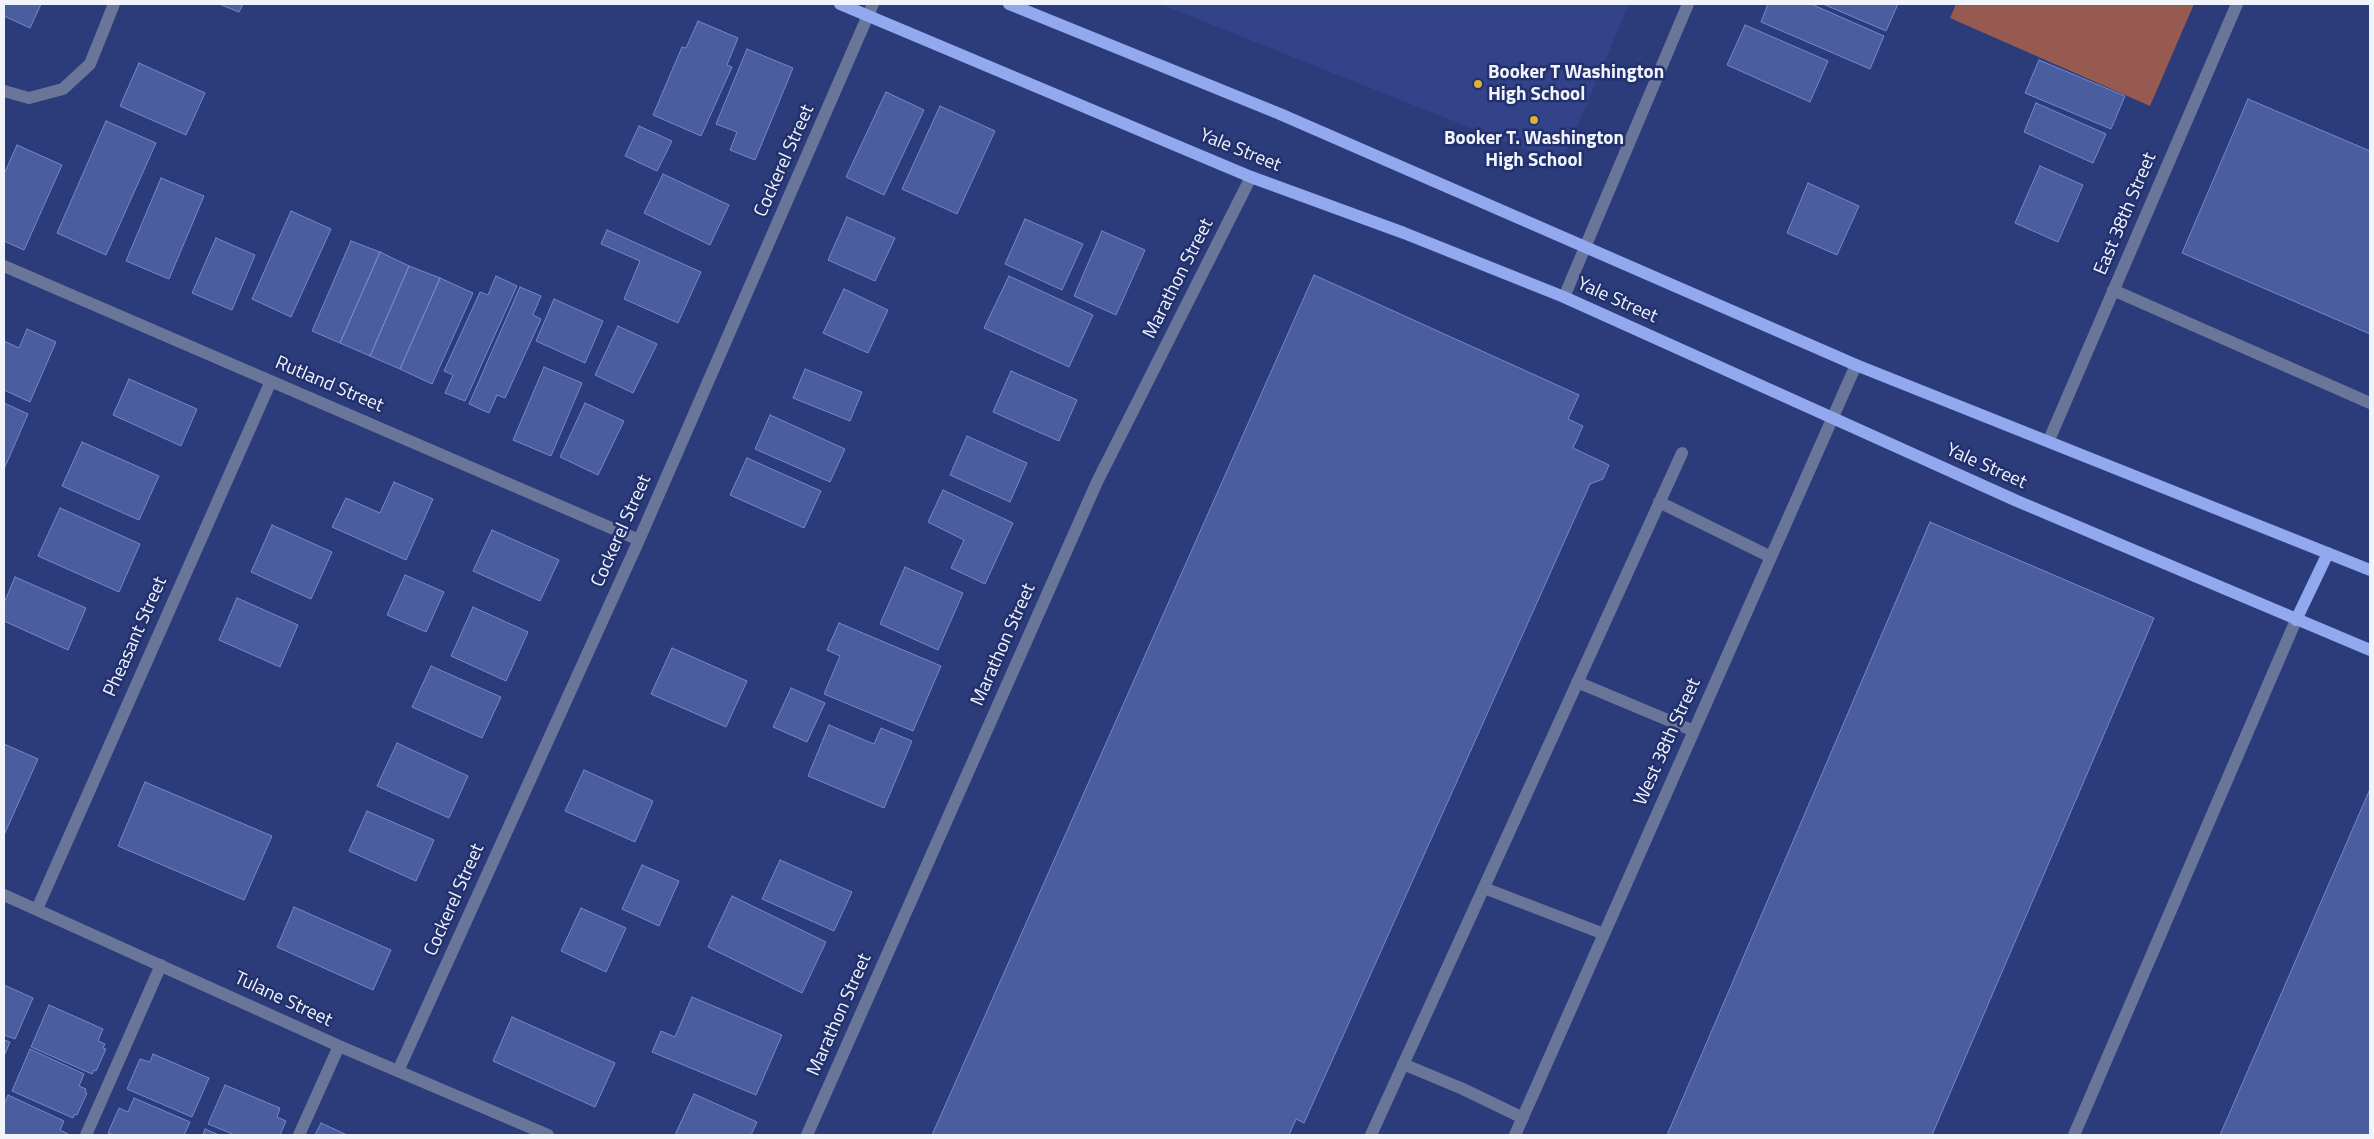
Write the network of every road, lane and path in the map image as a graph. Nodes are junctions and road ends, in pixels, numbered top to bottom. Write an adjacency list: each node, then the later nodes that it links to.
1 (114, 4): 8 (street)
2 (840, 4): 7 (main road, Yale Street)
3 (873, 4): 7 (street, Cockerel Street)
4 (1009, 4): 10 (main road, Yale Street)
5 (1688, 4): 10 (street)
6 (2237, 4): 12 (street, East 38th Street)
7 (868, 17): 9 (main road, Yale Street); 21 (street, Cockerel Street)
8 (4, 91)
9 (1250, 177): 13 (main road, Yale Street); 41 (street, Marathon Street)
10 (1584, 247): 13 (street); 14 (main road, Yale Street)
11 (4, 266): 15 (street, Rutland Street)
12 (2114, 290): 16 (street); 18 (street, East 38th Street)
13 (1564, 297): 17 (main road, Yale Street)
14 (1856, 365): 17 (street, West 38th Street); 18 (main road, Yale Street)
15 (270, 380): 21 (street, Rutland Street); 31 (street, Pheasant Street)
16 (2370, 403)
17 (1832, 419): 23 (street, West 38th Street); 25 (main road, Yale Street)
18 (2049, 440): 22 (main road, Yale Street)
19 (1682, 453): 20 (street)
20 (1659, 502): 23 (street); 27 (street)
21 (639, 540): 36 (street, Cockerel Street)
22 (2328, 553): 24 (main road, Yale Street); 25 (main road)
23 (1771, 557): 28 (street, West 38th Street)
24 (2370, 570)
25 (2296, 620): 26 (main road, Yale Street); 44 (street)
26 (2370, 650)
27 (1577, 682): 28 (street); 29 (street)
28 (1694, 730): 32 (street, West 38th Street)
29 (1484, 888): 32 (street); 35 (street)
30 (4, 895): 31 (street, Tulane Street)
31 (37, 909): 33 (street, Tulane Street)
32 (1604, 934): 37 (street, West 38th Street)
33 (161, 964): 34 (street, Tulane Street); 38 (street)
34 (339, 1046): 36 (street, Tulane Street); 39 (street)
35 (1403, 1064): 37 (street); 42 (street)
36 (398, 1071): 40 (street, Tulane Street)
37 (1523, 1118): 43 (street, West 38th Street)
38 (86, 1135)
39 (299, 1135)
40 (548, 1135)
41 (807, 1135)
42 (1371, 1135)
43 (1515, 1135)
44 (2074, 1135)

